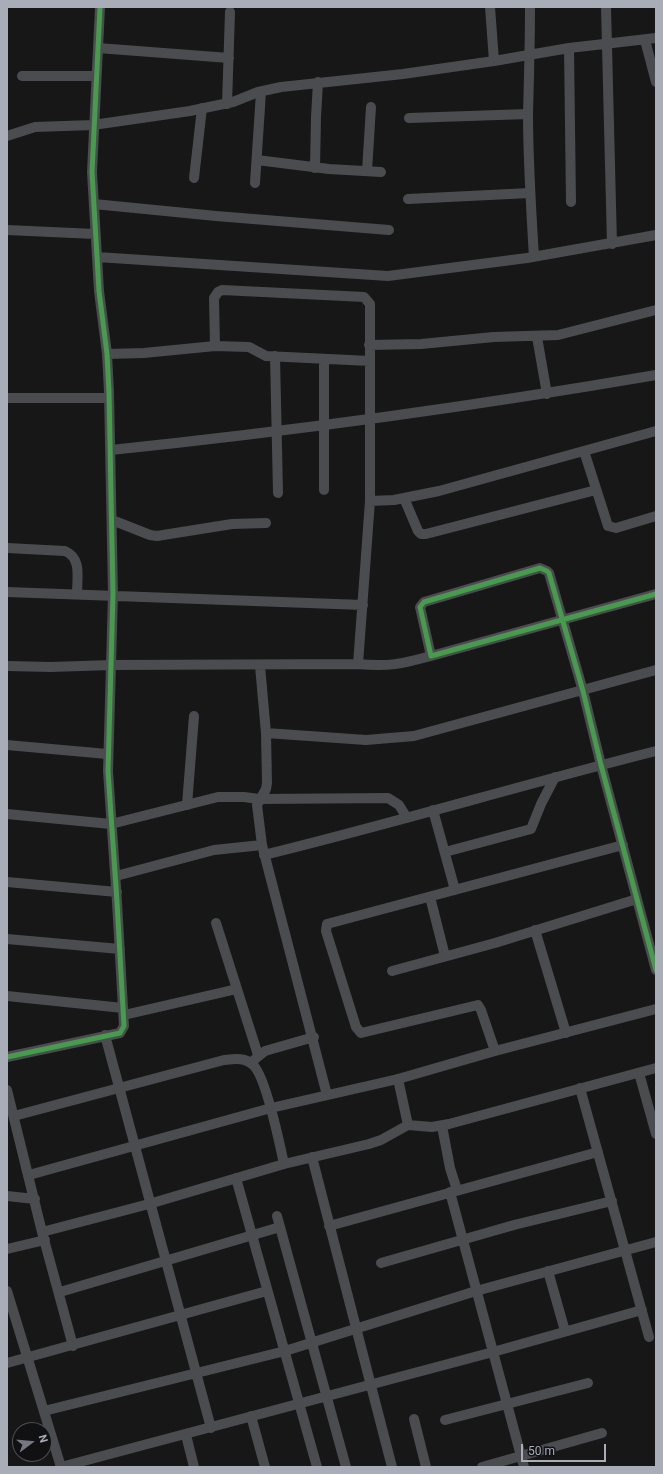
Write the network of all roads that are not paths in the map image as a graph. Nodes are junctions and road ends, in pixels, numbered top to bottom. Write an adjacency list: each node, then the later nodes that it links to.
1 (100, 7): 9 (street)
2 (490, 7): 13 (street)
3 (530, 7): 11 (street)
4 (606, 7): 8 (street)
5 (230, 12): 12 (street)
6 (656, 38): 7 (street)
7 (645, 40): 8 (street); 17 (street)
8 (607, 44): 10 (street); 40 (street)
9 (98, 48): 12 (street); 15 (street)
10 (569, 48): 11 (street); 34 (street)
11 (531, 54): 13 (street); 22 (street)
12 (229, 58): 19 (street)
13 (494, 61): 16 (street)
14 (22, 76): 15 (street)
15 (96, 76): 24 (street)
16 (318, 82): 18 (street); 27 (street)
17 (656, 82)
18 (261, 92): 19 (street); 26 (street)
19 (227, 104): 21 (street)
20 (371, 107): 28 (street)
21 (202, 108): 24 (street); 30 (street)
22 (528, 114): 23 (street); 32 (street)
23 (409, 118)
24 (93, 125): 25 (street); 35 (street)
25 (7, 136)
26 (257, 160): 27 (street); 31 (street)
27 (315, 168): 28 (street)
28 (367, 171): 29 (street)
29 (381, 172)
30 (194, 178)
31 (255, 183)
32 (530, 193): 33 (street); 42 (street)
33 (408, 199)
34 (571, 202)
35 (94, 204): 37 (street); 38 (street)
36 (7, 230): 38 (street)
37 (389, 230)
38 (95, 234): 41 (street)
39 (656, 235): 40 (street)
40 (612, 244): 42 (street)
41 (97, 257): 42 (street); 47 (street)
42 (534, 257)
43 (656, 310): 44 (street)
44 (537, 337): 45 (street); 52 (street)
45 (369, 345): 46 (street); 50 (street)
46 (215, 346): 47 (street); 48 (street)
47 (107, 354): 54 (street)
48 (275, 356): 49 (street); 58 (street)
49 (324, 359): 50 (street); 56 (street)
50 (370, 361): 55 (street)
51 (656, 375): 52 (street)
52 (547, 394): 55 (street)
53 (7, 398): 54 (street)
54 (109, 398): 59 (street)
55 (370, 420): 56 (street); 65 (street)
56 (325, 425): 58 (street); 61 (street)
57 (656, 431): 60 (street)
58 (278, 432): 59 (street); 63 (street)
59 (111, 450): 67 (street)
60 (584, 451): 62 (street); 64 (street)
61 (324, 490)
62 (596, 490): 64 (street); 66 (street)
63 (278, 493)
64 (404, 498): 65 (street)
65 (370, 501): 74 (street)
66 (656, 516)
67 (112, 520): 68 (street); 72 (street)
68 (266, 523)
69 (7, 548): 71 (street)
70 (7, 592): 71 (street)
71 (77, 594): 72 (street)
72 (113, 594): 74 (street); 78 (street)
73 (656, 594): 75 (street)
74 (363, 605): 77 (street)
75 (563, 620): 76 (street); 76 (street); 82 (street)
76 (431, 656): 77 (street)
77 (358, 664): 80 (street)
78 (111, 665): 79 (street); 80 (street); 87 (street)
79 (7, 666)
80 (260, 666): 84 (street)
81 (656, 670): 82 (street)
82 (583, 690): 84 (street); 88 (street)
83 (194, 716): 91 (street)
84 (266, 733): 90 (street)
85 (7, 745): 87 (street)
86 (656, 751): 88 (street)
87 (107, 754): 95 (street)
88 (601, 765): 89 (street); 97 (street)
89 (555, 777): 92 (street); 98 (street)
90 (259, 799): 91 (street); 94 (street); 96 (street)
91 (187, 805): 95 (street)
92 (433, 810): 94 (street); 98 (street)
93 (7, 814): 95 (street)
94 (407, 818): 99 (street)
95 (111, 824): 100 (street)
96 (262, 845): 99 (street); 100 (street)
97 (623, 845): 102 (street); 105 (street)
98 (445, 852): 102 (street)
99 (264, 855): 121 (street)
100 (116, 876): 103 (street)
101 (7, 882): 103 (street)
102 (455, 890): 104 (street)
103 (117, 892): 111 (street)
104 (430, 897): 112 (street); 122 (street)
105 (637, 899): 108 (street); 109 (street)
106 (216, 923): 115 (street)
107 (656, 928): 109 (street)
108 (535, 930): 112 (street); 119 (street)
109 (646, 931): 113 (street)
110 (7, 939): 111 (street)
111 (120, 949): 118 (street)
112 (445, 956): 114 (street)
113 (656, 970)
114 (392, 971)
115 (237, 989): 118 (street); 124 (street)
116 (7, 996): 118 (street)
117 (656, 1009): 119 (street)
118 (124, 1011): 120 (street)
119 (566, 1034): 122 (street)
120 (105, 1036): 123 (street); 128 (street)
121 (314, 1037): 124 (street); 131 (street)
122 (495, 1051): 127 (street)
123 (7, 1056)
124 (254, 1059): 128 (street); 132 (street)
125 (656, 1068): 126 (street)
126 (639, 1073): 129 (street); 136 (street)
127 (398, 1079): 131 (street); 134 (street)
128 (119, 1087): 133 (street); 137 (street)
129 (580, 1088): 135 (street); 138 (street)
130 (7, 1090): 133 (street)
131 (327, 1095): 132 (street)
132 (270, 1108): 137 (street); 140 (street)
133 (14, 1116): 141 (street)
134 (408, 1125): 135 (street); 139 (street)
135 (442, 1126): 143 (street)
136 (656, 1134)
137 (134, 1147): 141 (street); 147 (street)
138 (598, 1152): 143 (street); 146 (street)
139 (312, 1157): 140 (street); 150 (street)
140 (284, 1164): 142 (street)
141 (29, 1175): 145 (street)
142 (236, 1178): 147 (street); 151 (street)
143 (453, 1191): 150 (street); 153 (street)
144 (7, 1196): 145 (street)
145 (34, 1199): 152 (street)
146 (612, 1201): 153 (street); 156 (street)
147 (150, 1204): 152 (street); 157 (street)
148 (277, 1216): 149 (street)
149 (280, 1226): 151 (street); 169 (street)
150 (329, 1226): 166 (street)
151 (252, 1235): 157 (street); 160 (street)
152 (43, 1236): 155 (street); 163 (street)
153 (462, 1240): 158 (street); 161 (street)
154 (656, 1242): 156 (street)
155 (7, 1249)
156 (626, 1251): 159 (street); 164 (street)
157 (165, 1260): 163 (street); 165 (street)
158 (381, 1263)
159 (548, 1271): 161 (street); 167 (street)
160 (267, 1291): 165 (street); 171 (street)
161 (476, 1291): 166 (street); 172 (street)
162 (7, 1292): 173 (street)
163 (60, 1292): 170 (street)
164 (642, 1310): 167 (street); 168 (street)
165 (181, 1317): 170 (street); 175 (street)
166 (356, 1327): 169 (street); 177 (street)
167 (565, 1331): 172 (street)
168 (649, 1337)
169 (313, 1342): 171 (street); 178 (street)
170 (73, 1346): 173 (street)
171 (285, 1351): 175 (street); 179 (street)
172 (493, 1352): 177 (street); 180 (street)
173 (26, 1359): 174 (street); 181 (street)
174 (7, 1363)
175 (195, 1373): 181 (street); 185 (street)
176 (588, 1383): 180 (street)
177 (370, 1384): 178 (street); 193 (street)
178 (327, 1397): 179 (street); 192 (street)
179 (300, 1403): 182 (street); 191 (street)
180 (507, 1404): 184 (street); 188 (street)
181 (44, 1411): 187 (street)
182 (251, 1416): 185 (street); 190 (street)
183 (414, 1419): 194 (street)
184 (445, 1420)
185 (211, 1428): 187 (street)
186 (602, 1433): 188 (street)
187 (186, 1435): 189 (street)
188 (521, 1455): 195 (street); 196 (street)
189 (194, 1467)
190 (265, 1467)
191 (317, 1467)
192 (346, 1467)
193 (392, 1467)
194 (426, 1467)
195 (482, 1467)
196 (524, 1467)

